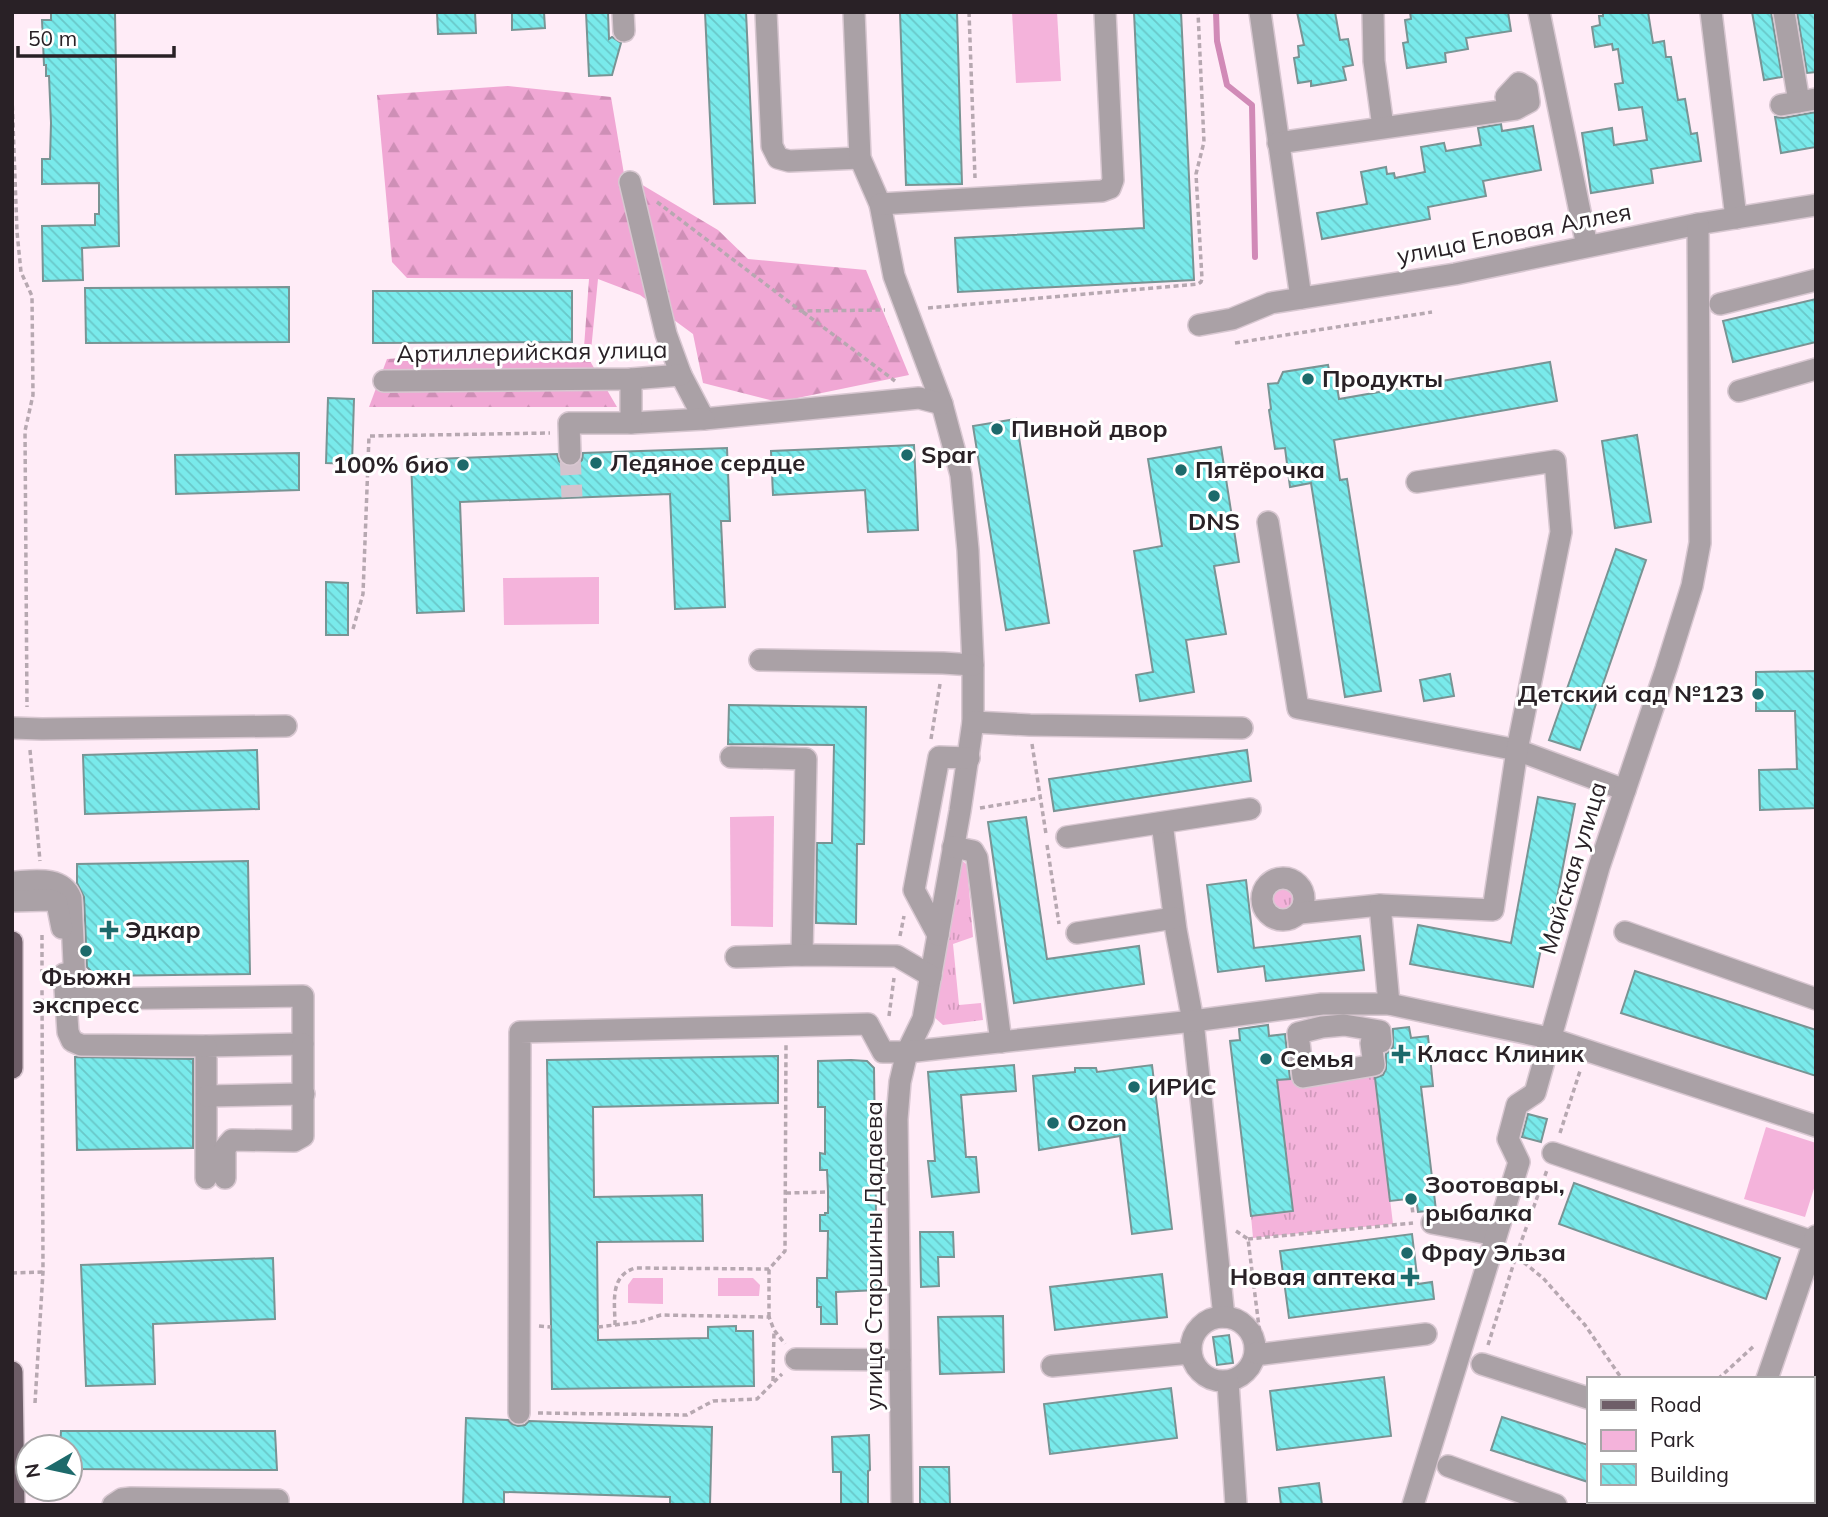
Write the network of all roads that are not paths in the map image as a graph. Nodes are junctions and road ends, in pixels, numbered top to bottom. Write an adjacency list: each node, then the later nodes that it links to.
1 (766, 12): 13 (street)
2 (854, 12): 13 (street)
3 (1105, 12): 15 (street)
4 (1260, 12): 12 (street)
5 (1373, 12): 11 (street)
6 (1539, 12): 19 (street)
7 (1712, 12): 17 (street)
8 (1784, 12): 9 (street)
9 (1799, 102)
10 (1516, 109): 11 (street)
11 (1383, 127): 12 (street)
12 (1278, 143): 21 (street)
13 (860, 158): 15 (street, улица Старшины Дадаева)
14 (630, 181): 25 (street)
15 (880, 204): 29 (street, улица Старшины Дадаева)
16 (1816, 205): 17 (street, улица Еловая Аллея)
17 (1736, 218): 18 (street, улица Еловая Аллея)
18 (1698, 225): 19 (street, улица Еловая Аллея); 44 (street, Майская улица)
19 (1587, 246): 21 (street, улица Еловая Аллея)
20 (1816, 280): 22 (street)
21 (1301, 298): 23 (street, улица Еловая Аллея)
22 (1720, 304)
23 (1199, 325)
24 (1816, 369): 28 (street)
25 (681, 375): 26 (street, Артиллерийская улица); 30 (street)
26 (631, 379): 27 (street, Артиллерийская улица); 31 (street)
27 (384, 381)
28 (1739, 391)
29 (942, 404): 30 (street); 36 (street, улица Старшины Дадаева)
30 (704, 419): 31 (street)
31 (631, 423): 32 (street)
32 (570, 453)
33 (1417, 482): 41 (street)
34 (1268, 522): 41 (street)
35 (760, 660): 36 (street)
36 (973, 665): 37 (street, улица Старшины Дадаева)
37 (973, 722): 40 (street); 43 (street, улица Старшины Дадаева)
38 (286, 726): 39 (street)
39 (20, 728)
40 (1242, 728)
41 (1517, 750): 44 (street); 52 (street)
42 (731, 757): 59 (street)
43 (969, 758): 48 (street, улица Старшины Дадаева); 57 (street)
44 (1625, 790): 68 (street, Майская улица)
45 (1250, 809): 46 (street)
46 (1162, 823): 47 (street); 54 (street)
47 (1067, 837)
48 (953, 847): 57 (street, улица Старшины Дадаева); 69 (street)
49 (12, 882): 50 (street)
50 (42, 890): 51 (street); 70 (street); 71 (street)
51 (12, 901)
52 (1380, 905): 53 (street); 64 (street)
53 (1300, 914)
54 (1174, 918): 56 (street); 66 (street)
55 (1625, 932): 63 (street)
56 (1077, 933)
57 (938, 935): 62 (street, улица Старшины Дадаева)
58 (12, 942): 61 (main road)
59 (802, 955): 60 (street); 62 (street)
60 (736, 957)
61 (13, 970): 73 (main road)
62 (931, 976): 72 (street, улица Старшины Дадаева)
63 (1816, 999)
64 (1389, 1004): 65 (street); 68 (street)
65 (1313, 1005): 66 (street); 67 (street)
66 (1193, 1021): 69 (street); 81 (street)
67 (1317, 1029)
68 (1549, 1038): 76 (street); 79 (street, Майская улица)
69 (1001, 1042): 72 (street)
70 (303, 1044): 71 (street); 74 (street)
71 (206, 1046): 75 (street)
72 (907, 1052): 86 (street, улица Старшины Дадаева); 93 (street)
73 (12, 1068)
74 (304, 1094): 75 (street); 75 (street)
75 (207, 1096)
76 (1816, 1126)
77 (1553, 1153): 80 (street)
78 (1423, 1223): 79 (street)
79 (1496, 1235): 101 (street, Майская улица)
80 (1815, 1239): 90 (street)
81 (1224, 1317): 83 (street); 84 (street)
82 (1426, 1334): 84 (street)
83 (1191, 1353): 88 (street); 91 (street)
84 (1259, 1354): 91 (street)
85 (796, 1359): 86 (street)
86 (900, 1360): 99 (street, улица Старшины Дадаева)
87 (1482, 1364): 92 (street)
88 (1052, 1366)
89 (12, 1372): 94 (main road)
90 (1768, 1377)
91 (1228, 1381): 100 (street)
92 (1587, 1398)
93 (519, 1413)
94 (13, 1452): 96 (main road)
95 (1448, 1466): 102 (street)
96 (14, 1505)
97 (113, 1505): 98 (street)
98 (278, 1505)
99 (902, 1505)
100 (1236, 1505)
101 (1413, 1505)
102 (1556, 1505)

